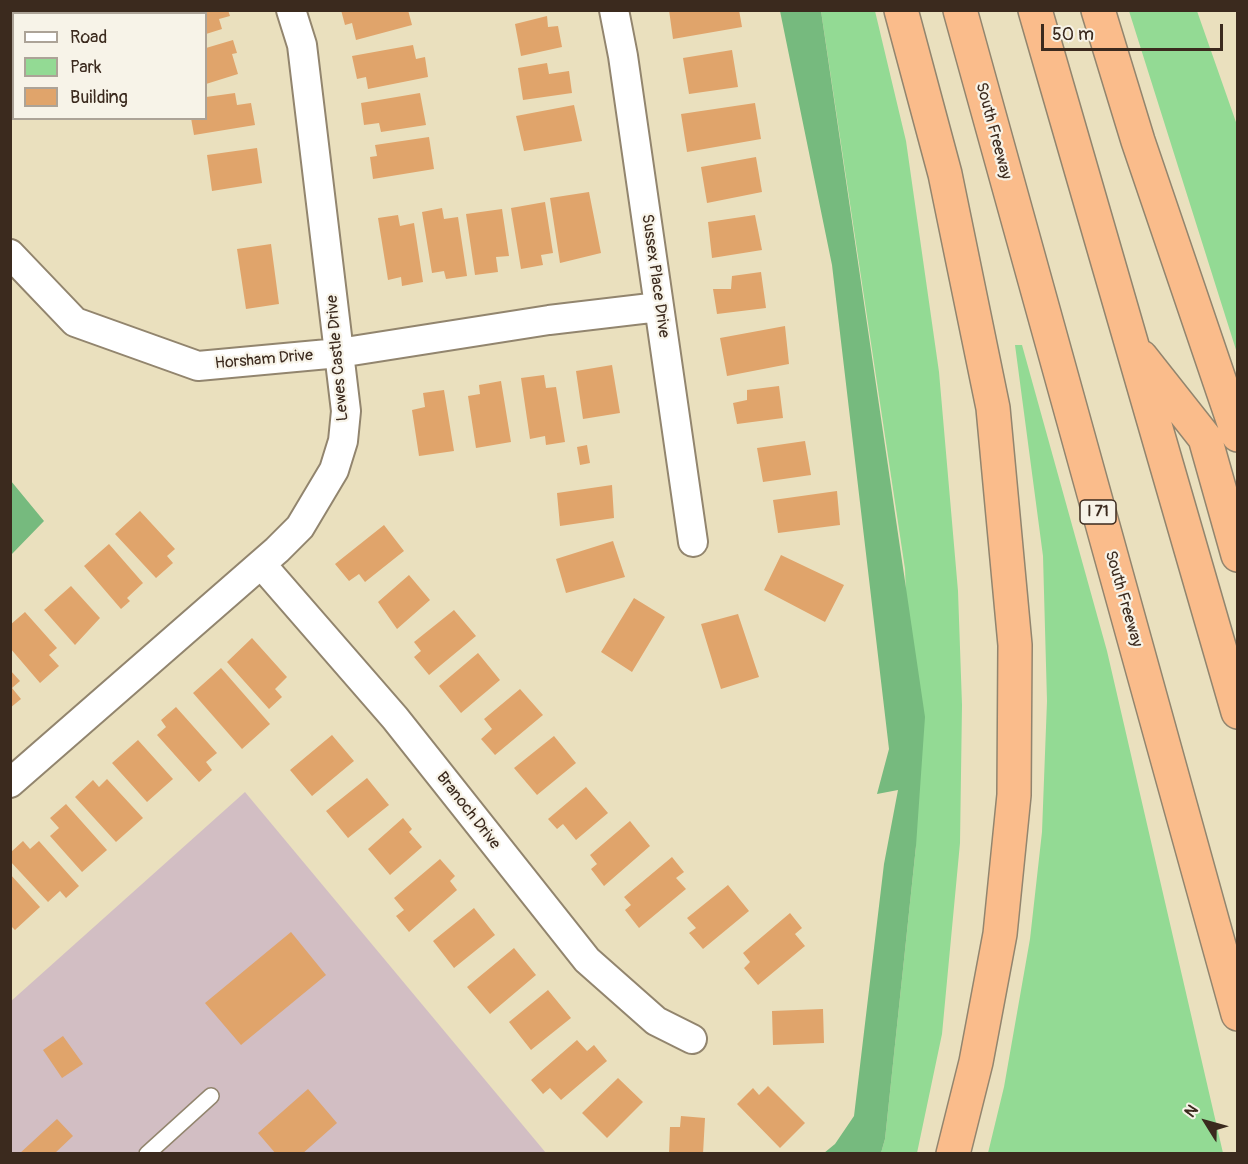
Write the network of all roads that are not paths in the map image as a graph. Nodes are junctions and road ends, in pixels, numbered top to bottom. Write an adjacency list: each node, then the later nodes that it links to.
1 (291, 10): 10 (street, Lewes Castle Drive)
2 (614, 10): 8 (street, Sussex Place Drive)
3 (901, 10): 21 (highway)
4 (960, 10): 17 (highway, South Freeway / I 71)
5 (1035, 10): 9 (highway)
6 (1098, 10): 11 (highway)
7 (10, 254): 10 (street, Horsham Drive)
8 (659, 307): 10 (street, Horsham Drive); 12 (street, Sussex Place Drive)
9 (1131, 343): 13 (highway); 15 (highway)
10 (339, 353): 14 (street, Lewes Castle Drive)
11 (1238, 435)
12 (693, 542)
13 (1238, 555)
14 (261, 564): 16 (street, Lewes Castle Drive); 18 (street, Branoch Drive)
15 (1238, 712)
16 (10, 783)
17 (1238, 1014)
18 (692, 1039)
19 (211, 1096): 20 (lane)
20 (147, 1154)
21 (953, 1154)

